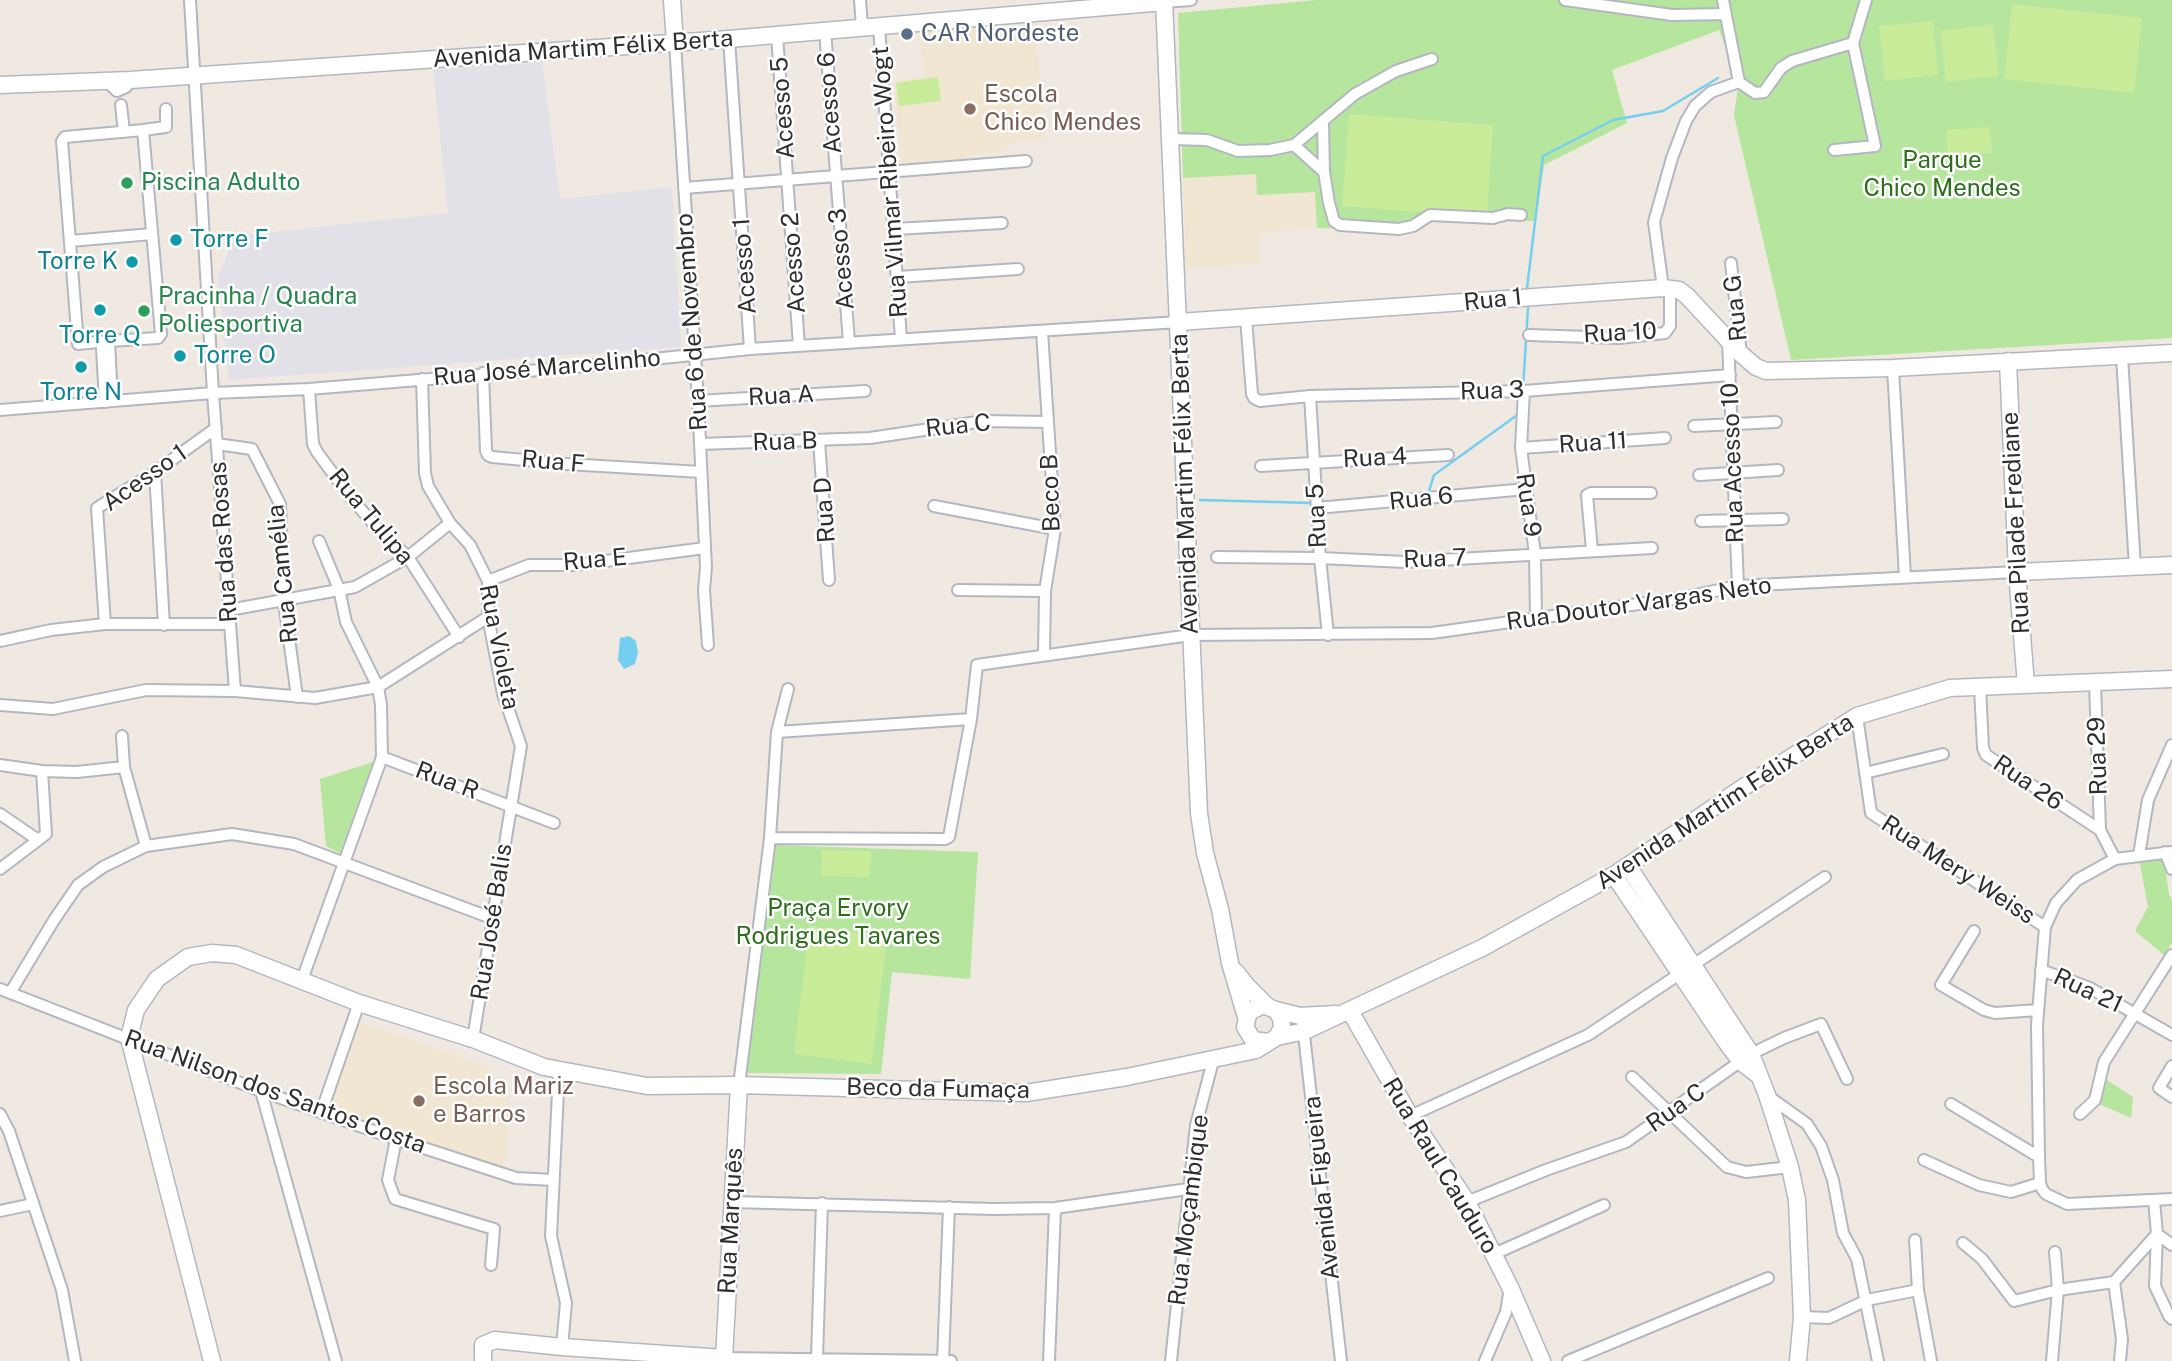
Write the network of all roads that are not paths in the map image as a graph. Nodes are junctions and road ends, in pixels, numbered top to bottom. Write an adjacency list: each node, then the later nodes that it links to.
1 (190, 0): 19 (street, Rua das Rosas)
2 (672, 0): 16 (street, Rua 6 de Novembro)
3 (860, 0): 12 (street)
4 (1191, 0): 8 (street, Avenida Martim Félix Berta)
5 (1565, 0): 10 (street)
6 (1723, 0): 10 (street)
7 (1866, 0): 17 (street)
8 (1164, 1): 9 (street, Avenida Martim Félix Berta); 27 (street, Avenida Martim Félix Berta)
9 (1023, 7): 11 (street, Avenida Martim Félix Berta)
10 (1726, 14): 20 (street)
11 (879, 26): 12 (street, Avenida Martim Félix Berta); 32 (street, Rua Vilmar Ribeiro Wogt)
12 (862, 27): 13 (street, Avenida Martim Félix Berta)
13 (825, 30): 14 (street, Avenida Martim Félix Berta); 33 (street, Acesso 6)
14 (777, 35): 15 (street, Avenida Martim Félix Berta); 34 (street, Acesso 5)
15 (729, 39): 16 (street, Avenida Martim Félix Berta); 35 (street, Acesso 1)
16 (675, 43): 19 (street, Avenida Martim Félix Berta); 36 (street, Rua 6 de Novembro)
17 (1853, 43): 20 (street); 29 (street)
18 (1432, 58): 24 (street)
19 (195, 75): 22 (street, Avenida Martim Félix Berta); 68 (street, Rua das Rosas)
20 (1739, 82): 45 (street)
21 (0, 85): 22 (street, Avenida Martim Félix Berta)
22 (119, 93): 26 (street)
23 (166, 109): 25 (street)
24 (1323, 122): 28 (street); 31 (street)
25 (143, 130): 26 (street); 40 (street)
26 (122, 132): 41 (street)
27 (1171, 139): 28 (street); 47 (street, Avenida Martim Félix Berta)
28 (1294, 145): 31 (street)
29 (1834, 150)
30 (1026, 161): 32 (street)
31 (1324, 172): 37 (street)
32 (890, 173): 33 (street); 39 (street, Rua Vilmar Ribeiro Wogt)
33 (835, 176): 34 (street); 53 (street, Acesso 3)
34 (788, 180): 35 (street); 54 (street, Acesso 2)
35 (739, 183): 36 (street); 55 (street, Acesso 1)
36 (684, 188): 57 (street, Rua 6 de Novembro)
37 (1521, 215)
38 (1002, 223): 39 (street)
39 (895, 229): 44 (street, Rua Vilmar Ribeiro Wogt)
40 (152, 234): 41 (street); 52 (street)
41 (70, 240): 52 (street)
42 (1731, 263): 58 (street, Rua G)
43 (1018, 269): 44 (street)
44 (898, 277): 50 (street, Rua Vilmar Ribeiro Wogt)
45 (1666, 288): 46 (street, Rua 1); 49 (street, Rua 10); 51 (street)
46 (1246, 318): 47 (street, Rua 1); 69 (street, Rua 3)
47 (1179, 322): 48 (street, Rua José Marcelinho); 126 (street, Avenida Martim Félix Berta)
48 (1042, 331): 50 (street, Rua José Marcelinho); 73 (street, Beco B)
49 (1529, 335)
50 (901, 339): 53 (street, Rua José Marcelinho)
51 (1728, 340): 58 (street); 63 (street, Rua Acesso 10)
52 (105, 341): 70 (street)
53 (849, 342): 54 (street, Rua José Marcelinho)
54 (799, 346): 55 (street, Rua José Marcelinho)
55 (750, 349): 57 (street, Rua José Marcelinho)
56 (2172, 353): 59 (street)
57 (695, 354): 62 (street, Rua José Marcelinho); 71 (street, Rua 6 de Novembro)
58 (1741, 354): 61 (street)
59 (2122, 356): 60 (street); 110 (street)
60 (2008, 361): 61 (street); 111 (street, Rua Pilade Frediane)
61 (1893, 368): 112 (street)
62 (483, 373): 64 (street, Rua José Marcelinho); 89 (street, Rua F)
63 (1730, 375): 67 (street, Rua 3); 75 (street, Rua Acesso 10)
64 (422, 379): 65 (street, Rua José Marcelinho); 99 (street, Rua Violeta)
65 (309, 388): 68 (street, Rua José Marcelinho); 106 (street, Rua Tulipa)
66 (865, 391): 71 (street, Rua A)
67 (1524, 391): 69 (street, Rua 3); 83 (street, Rua 9)
68 (213, 393): 70 (street, Rua José Marcelinho); 77 (street, Rua das Rosas)
69 (1310, 396): 85 (street, Rua 5)
70 (108, 401): 72 (street, Rua José Marcelinho)
71 (698, 401): 82 (street, Rua 6 de Novembro)
72 (0, 410)
73 (1048, 422): 78 (street, Rua C); 100 (street, Beco B)
74 (1776, 422): 75 (street)
75 (1732, 425): 76 (street); 90 (street, Rua Acesso 10)
76 (1694, 426)
77 (216, 428): 81 (street, Rua das Rosas); 88 (street, Acesso 1)
78 (870, 438): 80 (street, Rua B)
79 (1665, 438): 83 (street, Rua 11)
80 (819, 441): 82 (street, Rua B); 113 (street, Rua D)
81 (217, 444): 119 (street, Rua Camélia); 120 (street, Rua das Rosas)
82 (700, 444): 89 (street, Rua 6 de Novembro)
83 (1521, 448): 92 (street, Rua 9)
84 (1448, 455): 85 (street, Rua 4)
85 (1314, 461): 86 (street, Rua 4); 95 (street, Rua 5)
86 (1261, 466)
87 (1778, 470): 90 (street)
88 (155, 472): 123 (street, Acesso 1); 125 (street)
89 (701, 472): 102 (street, Rua 6 de Novembro)
90 (1734, 473): 91 (street); 97 (street, Rua Acesso 10)
91 (1699, 475)
92 (1525, 489): 95 (street, Rua 6); 105 (street, Rua 9)
93 (1651, 494): 104 (street)
94 (934, 506): 100 (street)
95 (1317, 508): 108 (street, Rua 5)
96 (1783, 519): 97 (street)
97 (1735, 520): 98 (street); 115 (street, Rua Acesso 10)
98 (1701, 522)
99 (450, 523): 106 (street); 114 (street, Rua Violeta)
100 (1055, 529): 118 (street, Beco B)
101 (319, 541): 116 (street)
102 (705, 548): 114 (street, Rua E); 130 (street, Rua 6 de Novembro)
103 (1652, 548): 104 (street, Rua 7)
104 (1592, 550): 105 (street, Rua 7)
105 (1535, 554): 108 (street, Rua 7); 122 (street, Rua 9)
106 (408, 557): 116 (street); 128 (street, Rua Tulipa)
107 (1217, 557): 108 (street, Rua 7)
108 (1320, 558): 127 (street, Rua 5)
109 (2172, 565): 110 (street, Rua Doutor Vargas Neto)
110 (2134, 567): 111 (street, Rua Doutor Vargas Neto)
111 (2017, 572): 112 (street, Rua Doutor Vargas Neto); 134 (street, Rua Pilade Frediane)
112 (1905, 577): 115 (street, Rua Doutor Vargas Neto)
113 (830, 580)
114 (488, 581): 121 (street, Rua Violeta)
115 (1738, 586): 122 (street, Rua Doutor Vargas Neto)
116 (339, 589): 119 (street); 135 (street)
117 (958, 590): 118 (street)
118 (1045, 591): 131 (street, Beco B)
119 (284, 602): 120 (street); 139 (street, Rua Camélia)
120 (229, 610): 124 (street, Rua das Rosas)
121 (488, 617): 128 (street); 152 (street, Rua Violeta)
122 (1536, 619): 127 (street, Rua Doutor Vargas Neto)
123 (105, 624): 125 (street); 129 (street)
124 (230, 624): 125 (street); 138 (street, Rua das Rosas)
125 (164, 625)
126 (1191, 635): 127 (street, Rua Doutor Vargas Neto); 131 (street, Rua Doutor Vargas Neto); 171 (street, Avenida Martim Félix Berta)
127 (1328, 635)
128 (459, 637): 135 (street)
129 (0, 641)
130 (708, 645)
131 (1044, 655): 142 (street, Rua Doutor Vargas Neto)
132 (2172, 679): 133 (street, Avenida Martim Félix Berta)
133 (2095, 683): 134 (street, Avenida Martim Félix Berta); 155 (street, Rua 29)
134 (2026, 685): 136 (street, Avenida Martim Félix Berta)
135 (378, 687): 139 (street); 147 (street)
136 (1980, 687): 141 (street, Avenida Martim Félix Berta); 155 (street, Rua 26)
137 (788, 689): 143 (street)
138 (235, 691): 139 (street); 140 (street)
139 (297, 697)
140 (0, 705)
141 (1857, 716): 151 (street); 165 (street, Avenida Martim Félix Berta)
142 (971, 719): 143 (street); 156 (street)
143 (777, 732): 156 (street)
144 (122, 736): 149 (street)
145 (2172, 745): 160 (street)
146 (1943, 754): 151 (street)
147 (382, 757): 152 (street, Rua R); 162 (street)
148 (0, 765): 150 (street)
149 (124, 767): 150 (street); 158 (street)
150 (42, 771): 157 (street)
151 (1865, 773): 168 (street, Rua Mery Weiss)
152 (511, 805): 154 (street, Rua R); 167 (street, Rua José Balis)
153 (0, 814): 157 (street)
154 (554, 823)
155 (2100, 830): 161 (street, Rua 26)
156 (770, 838): 193 (street)
157 (38, 840): 163 (street)
158 (146, 846): 162 (street); 175 (street)
159 (2168, 852): 160 (street); 164 (street)
160 (2139, 855): 161 (street)
161 (2115, 859): 168 (street)
162 (346, 863): 167 (street); 174 (street)
163 (3, 865)
164 (2172, 869)
165 (1621, 871): 172 (street); 179 (street, Avenida Martim Félix Berta)
166 (1825, 877): 172 (street)
167 (494, 919): 185 (street, Rua José Balis)
168 (2045, 927): 173 (street)
169 (1974, 931): 178 (street)
170 (2172, 955): 180 (street)
171 (1230, 963): 177 (street, Avenida Martim Félix Berta); 182 (street, Avenida Martim Félix Berta)
172 (1686, 970): 187 (street); 202 (street)
173 (2041, 970): 178 (street); 180 (street, Rua 21)
174 (302, 980): 176 (street, Beco da Fumaça); 184 (street, Beco da Fumaça)
175 (5, 991): 184 (street, Rua Nilson dos Santos Costa)
176 (359, 1003): 185 (street, Beco da Fumaça); 198 (street)
177 (1271, 1008): 181 (street, Avenida Martim Félix Berta); 182 (street); 186 (street)
178 (2038, 1010): 204 (street)
179 (1348, 1012): 181 (street, Avenida Martim Félix Berta); 202 (street, Rua Raul Cauduro)
180 (2134, 1014): 183 (street, Rua 21); 201 (street)
181 (1303, 1023): 186 (street, Avenida Martim Félix Berta); 246 (street, Avenida Figueira)
182 (1246, 1025): 186 (street); 188 (street)
183 (2172, 1035)
184 (129, 1038): 194 (street, Rua Nilson dos Santos Costa); 240 (street)
185 (473, 1039): 190 (street, Beco da Fumaça)
186 (1272, 1040): 188 (street, Beco da Fumaça)
187 (1746, 1058): 192 (street, Rua C); 195 (street); 199 (street, Rua C)
188 (1215, 1060): 193 (street, Beco da Fumaça); 209 (street, Rua Moçambique)
189 (2172, 1066): 196 (street)
190 (559, 1072): 193 (street, Beco da Fumaça); 207 (street)
191 (1632, 1077): 199 (street)
192 (1847, 1079)
193 (739, 1085): 212 (street, Rua Marquês)
194 (261, 1091): 198 (street, Rua Nilson dos Santos Costa); 241 (street)
195 (1767, 1095): 206 (street); 231 (street)
196 (2172, 1097)
197 (1951, 1104): 204 (street)
198 (321, 1113): 203 (street, Rua Nilson dos Santos Costa)
199 (1670, 1113): 206 (street); 213 (street, Rua C)
200 (0, 1114): 214 (street)
201 (2080, 1114)
202 (1410, 1116): 213 (street, Rua Raul Cauduro)
203 (397, 1139): 207 (street, Rua Nilson dos Santos Costa); 226 (street)
204 (2039, 1157): 208 (street)
205 (1924, 1160): 208 (street)
206 (1790, 1167): 233 (street)
207 (553, 1180): 235 (street)
208 (2040, 1183): 211 (street)
209 (1188, 1189): 218 (street); 245 (street, Rua Moçambique)
210 (2172, 1199): 211 (street)
211 (2154, 1200): 220 (street)
212 (732, 1202): 215 (street); 237 (street, Rua Marquês)
213 (1467, 1202): 225 (street, Rua Raul Cauduro)
214 (33, 1203): 219 (street); 239 (street)
215 (822, 1203): 217 (street); 238 (street)
216 (1604, 1205): 225 (street)
217 (949, 1207): 218 (street); 242 (street)
218 (1055, 1208): 244 (street)
219 (0, 1211)
220 (2157, 1234): 223 (street); 228 (street); 234 (street)
221 (1915, 1240): 229 (street)
222 (1963, 1243): 230 (street)
223 (2172, 1245)
224 (2055, 1252): 230 (street)
225 (1494, 1254): 232 (street, Rua Raul Cauduro)
226 (491, 1265)
227 (1768, 1278): 249 (street)
228 (2114, 1282): 230 (street); 254 (street)
229 (1918, 1290): 231 (street); 252 (street)
230 (2058, 1290): 253 (street)
231 (1867, 1300): 233 (street); 251 (street)
232 (1512, 1309): 247 (street); 248 (street, Rua Raul Cauduro)
233 (1802, 1317): 250 (street)
234 (2172, 1319)
235 (562, 1347): 236 (street); 237 (street)
236 (483, 1353)
237 (724, 1358): 238 (street)
238 (817, 1358): 242 (street)
239 (75, 1361)
240 (212, 1361)
241 (335, 1361)
242 (943, 1361): 243 (street)
243 (951, 1361)
244 (1049, 1361)
245 (1171, 1361)
246 (1341, 1361)
247 (1485, 1361)
248 (1542, 1361)
249 (1569, 1361)
250 (1798, 1361)
251 (1878, 1361)
252 (1931, 1361)
253 (2052, 1361)
254 (2120, 1361)

